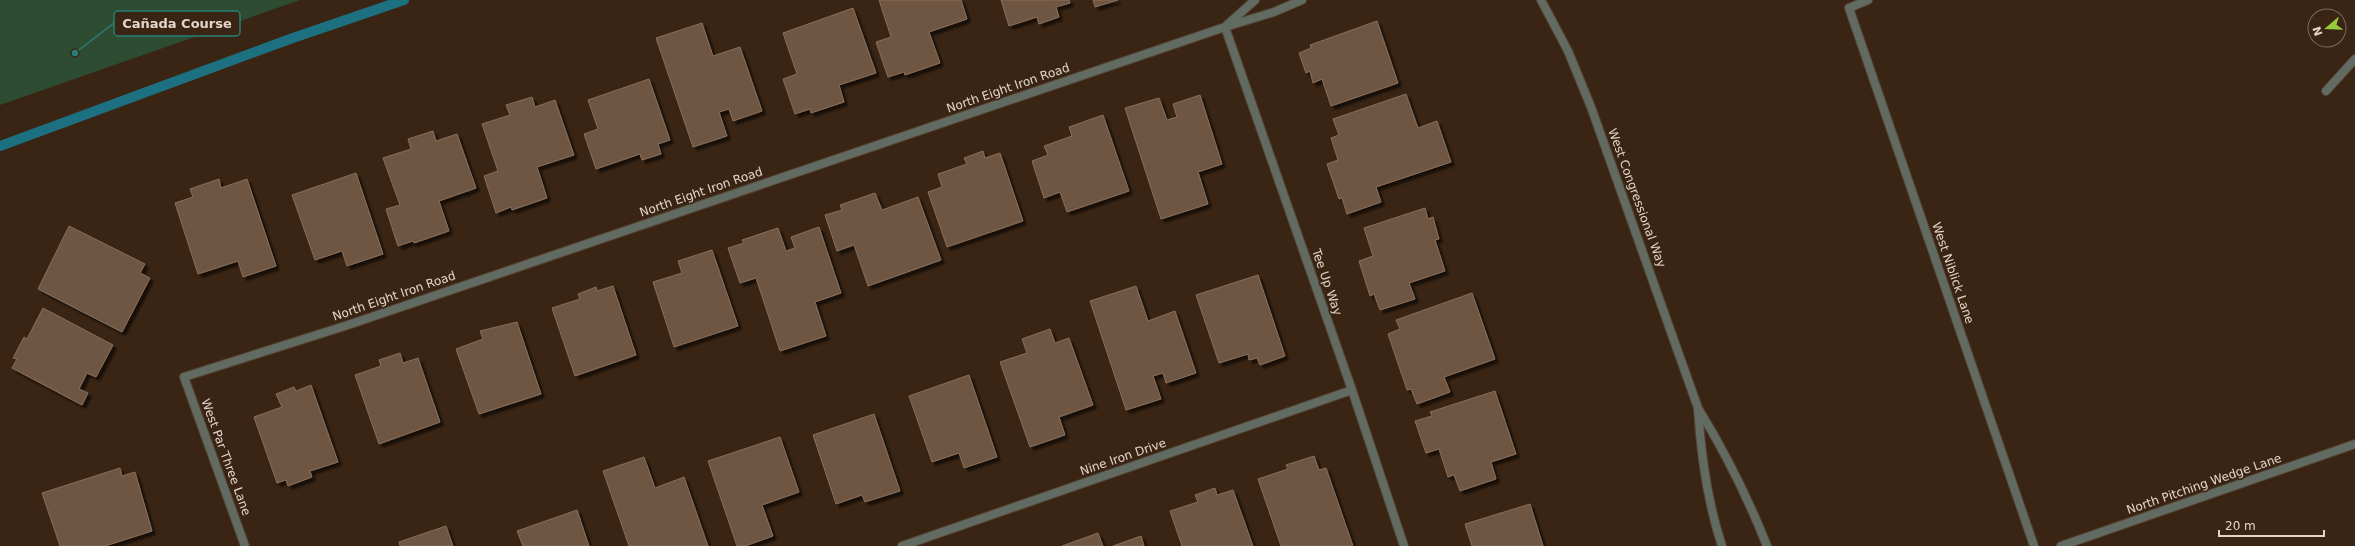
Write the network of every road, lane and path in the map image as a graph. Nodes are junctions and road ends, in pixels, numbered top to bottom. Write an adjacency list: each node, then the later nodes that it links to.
1 (1255, 0): 5 (street, North Eight Iron Road)
2 (1302, 0): 5 (street, North Eight Iron Road)
3 (1541, 0): 10 (street, West Congressional Way)
4 (1868, 0): 17 (street, West Niblick Lane)
5 (1225, 27): 8 (street, North Eight Iron Road); 9 (street, Tee Up Way)
6 (2355, 59): 7 (street)
7 (2326, 91)
8 (184, 377): 12 (street, West Par Three Lane)
9 (1352, 390): 13 (street, Nine Iron Drive); 14 (street, Tee Up Way)
10 (1698, 408): 15 (street, West Congressional Way); 16 (street, West Congressional Way)
11 (2355, 444): 18 (street, North Pitching Wedge Lane)
12 (245, 546)
13 (902, 546)
14 (1404, 546)
15 (1722, 546)
16 (1767, 546)
17 (2034, 546)
18 (2062, 546)

